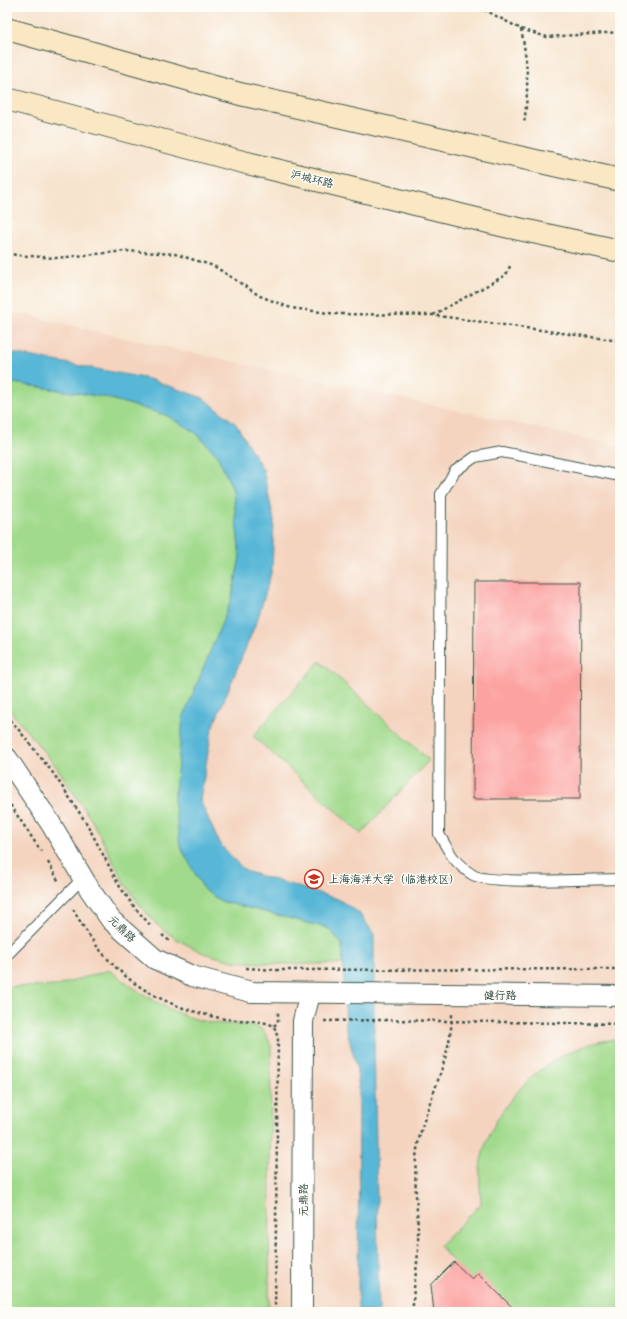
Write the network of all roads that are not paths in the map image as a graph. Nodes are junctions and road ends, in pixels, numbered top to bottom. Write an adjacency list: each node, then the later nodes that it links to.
1 (7, 29): 3 (main road)
2 (7, 98): 4 (main road, 沪城环路)
3 (620, 180)
4 (620, 251)
5 (620, 476): 8 (lane)
6 (7, 758): 7 (street, 元鼎路)
7 (83, 878): 9 (lane); 10 (street, 元鼎路)
8 (620, 879)
9 (7, 955)
10 (310, 994): 11 (street, 元鼎路); 13 (street, 元鼎路)
11 (380, 994): 12 (street, 健行路)
12 (620, 996)
13 (302, 1312)

